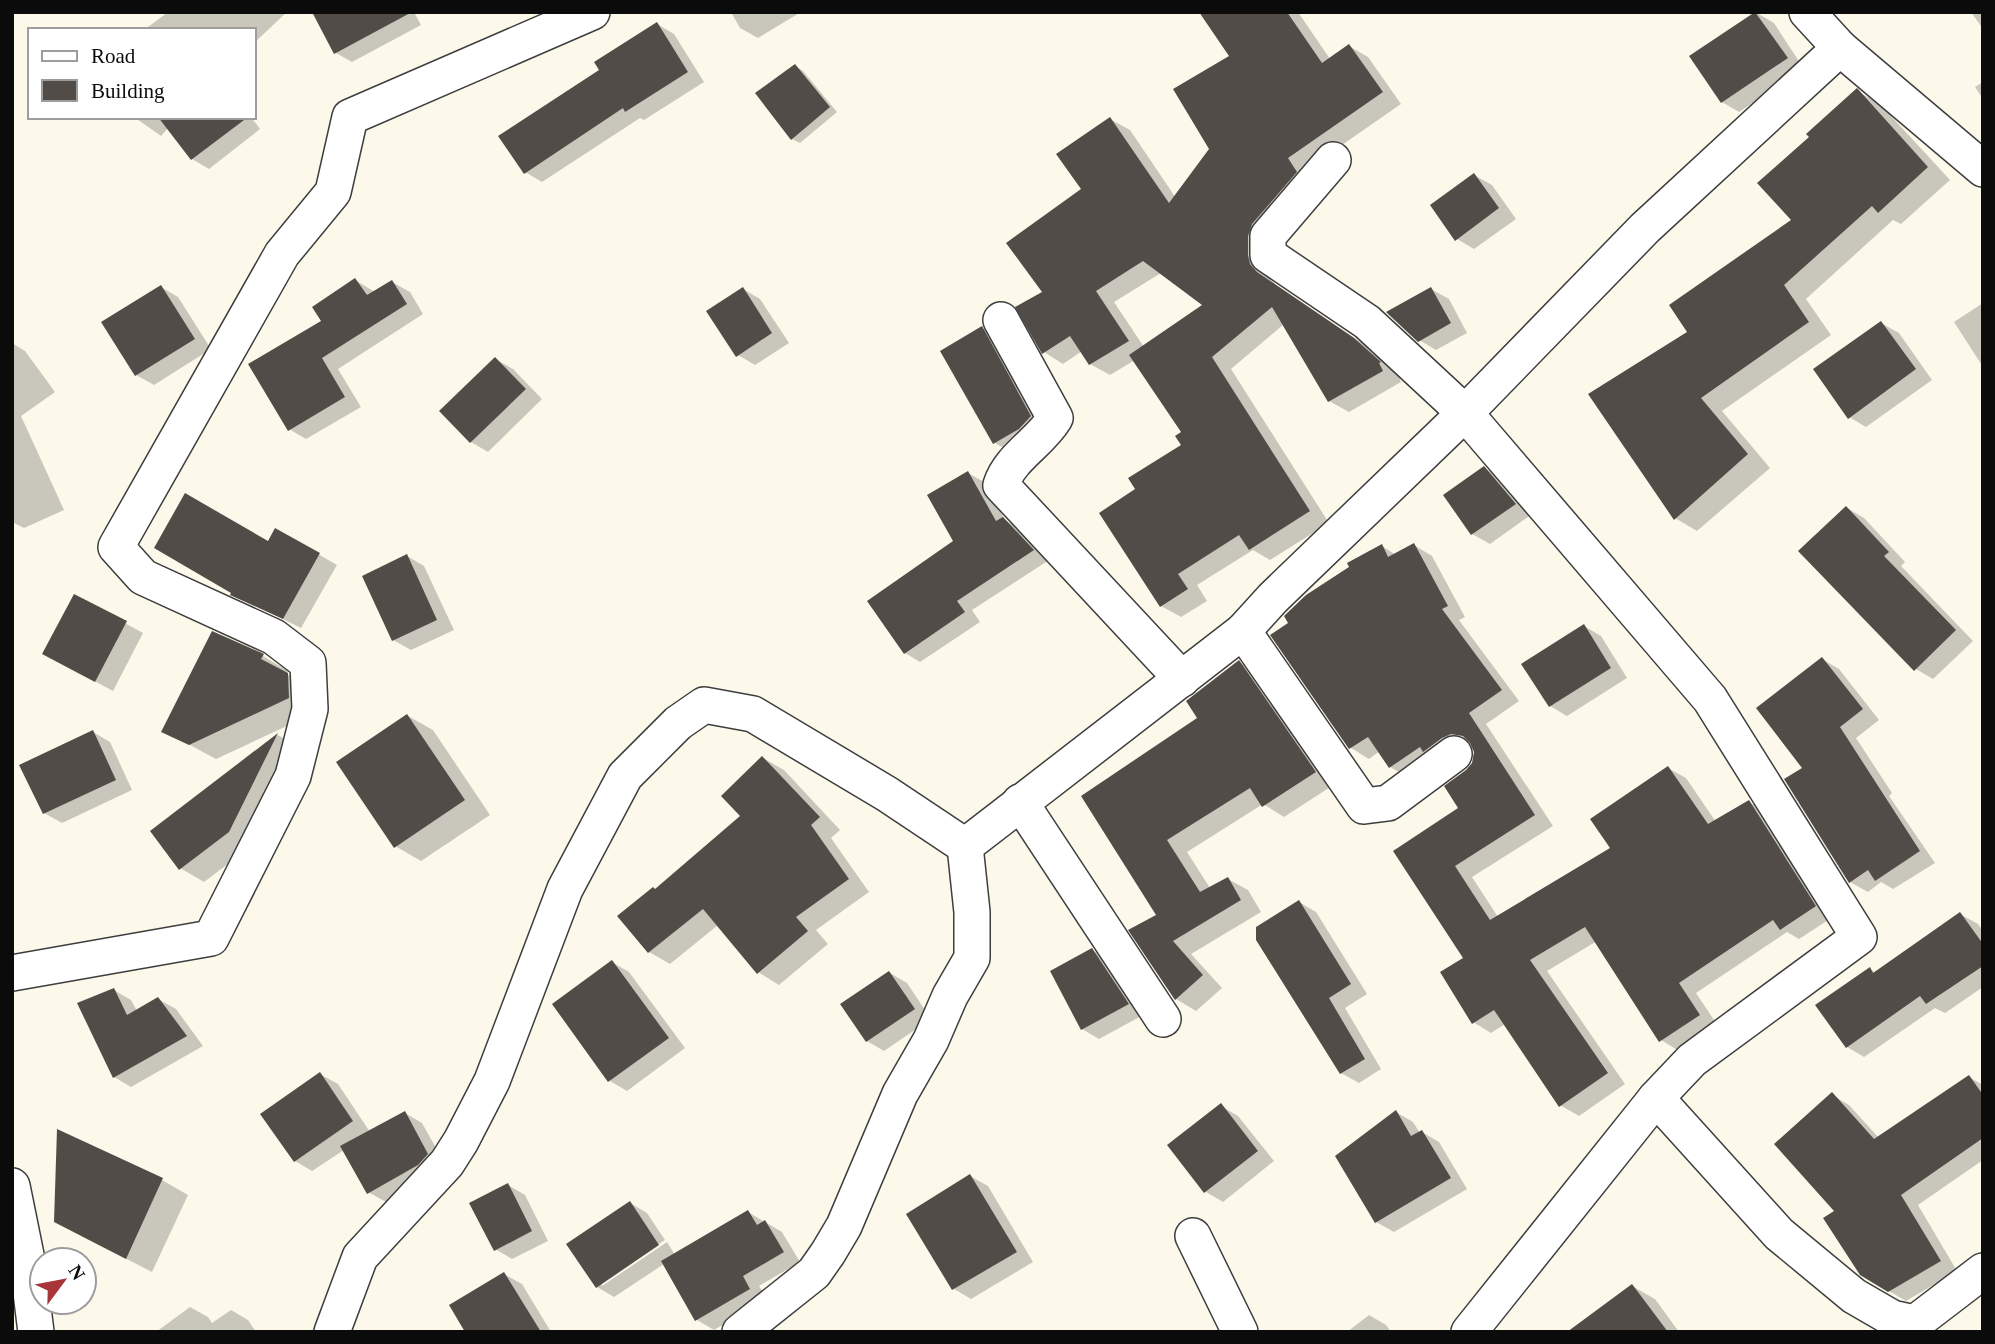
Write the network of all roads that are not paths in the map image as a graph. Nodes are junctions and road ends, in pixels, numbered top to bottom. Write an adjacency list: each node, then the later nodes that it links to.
1 (1807, 12): 3 (street)
2 (573, 16): 13 (street)
3 (1840, 48): 5 (street); 7 (street)
4 (1333, 160): 7 (street)
5 (1983, 169)
6 (1001, 320): 9 (street)
7 (1465, 413): 8 (street); 15 (street)
8 (1243, 631): 9 (street); 10 (street)
9 (1182, 679): 11 (street)
10 (1454, 754)
11 (1020, 802): 12 (street); 14 (street)
12 (965, 846): 21 (street); 22 (street)
13 (12, 973)
14 (1163, 1019)
15 (1656, 1098): 19 (street); 24 (street)
16 (12, 1186): 20 (street)
17 (1193, 1236): 23 (street)
18 (1983, 1271): 19 (street)
19 (1914, 1327)
20 (36, 1332)
21 (332, 1332)
22 (740, 1332)
23 (1240, 1332)
24 (1469, 1332)

